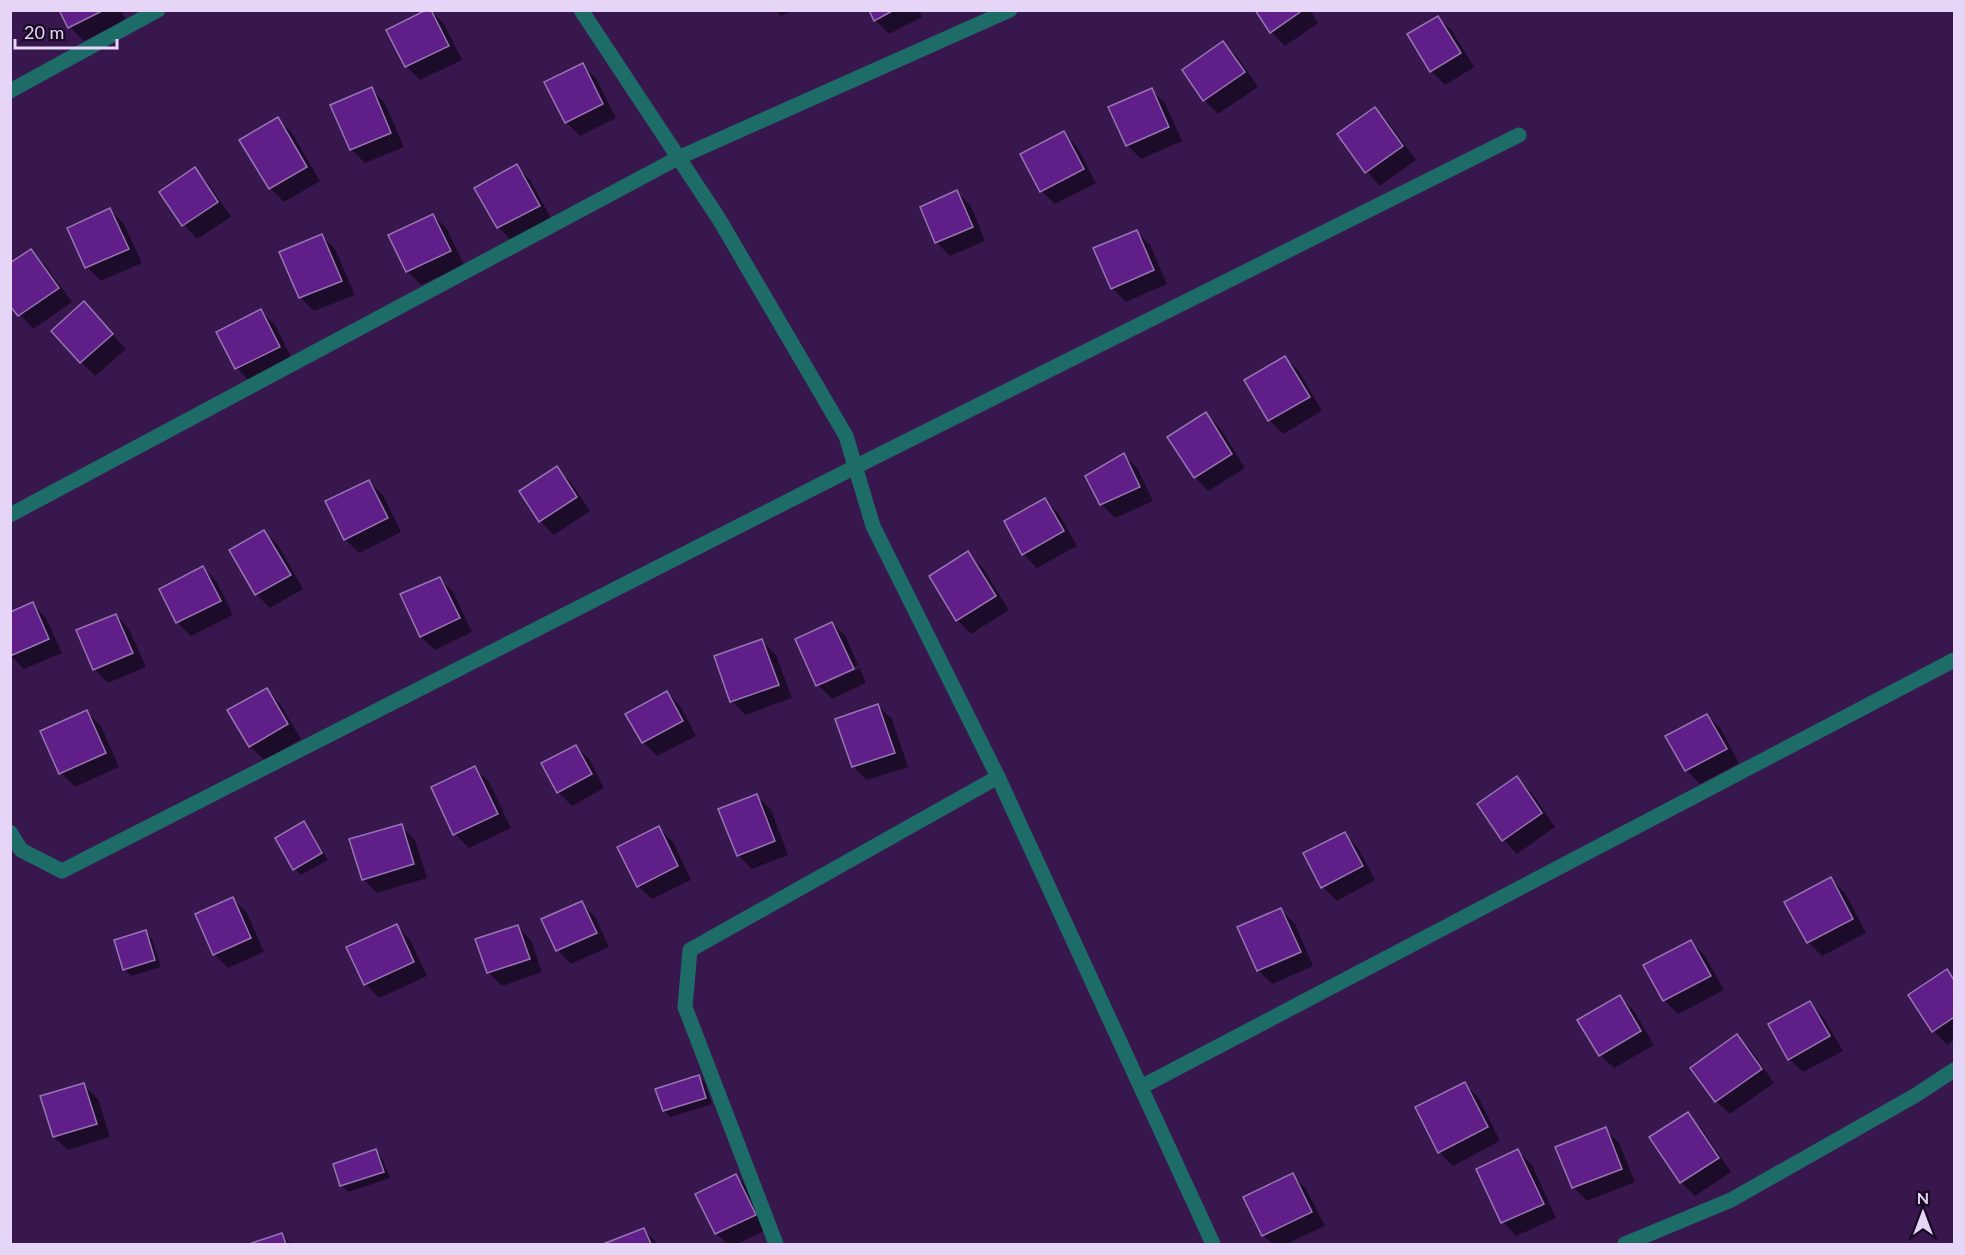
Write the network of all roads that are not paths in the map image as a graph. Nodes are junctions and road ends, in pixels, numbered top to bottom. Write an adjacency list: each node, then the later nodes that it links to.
1 (158, 10): 4 (street)
2 (581, 10): 6 (street)
3 (1010, 10): 6 (street)
4 (10, 91)
5 (1519, 135): 7 (street)
6 (678, 158): 7 (street); 8 (street)
7 (855, 467): 10 (street); 11 (street)
8 (10, 515)
9 (1954, 660): 13 (street)
10 (999, 777): 13 (street); 14 (street)
11 (10, 832)
12 (1954, 1070): 16 (street)
13 (1141, 1087): 15 (street)
14 (776, 1245)
15 (1212, 1245)
16 (1625, 1245)

